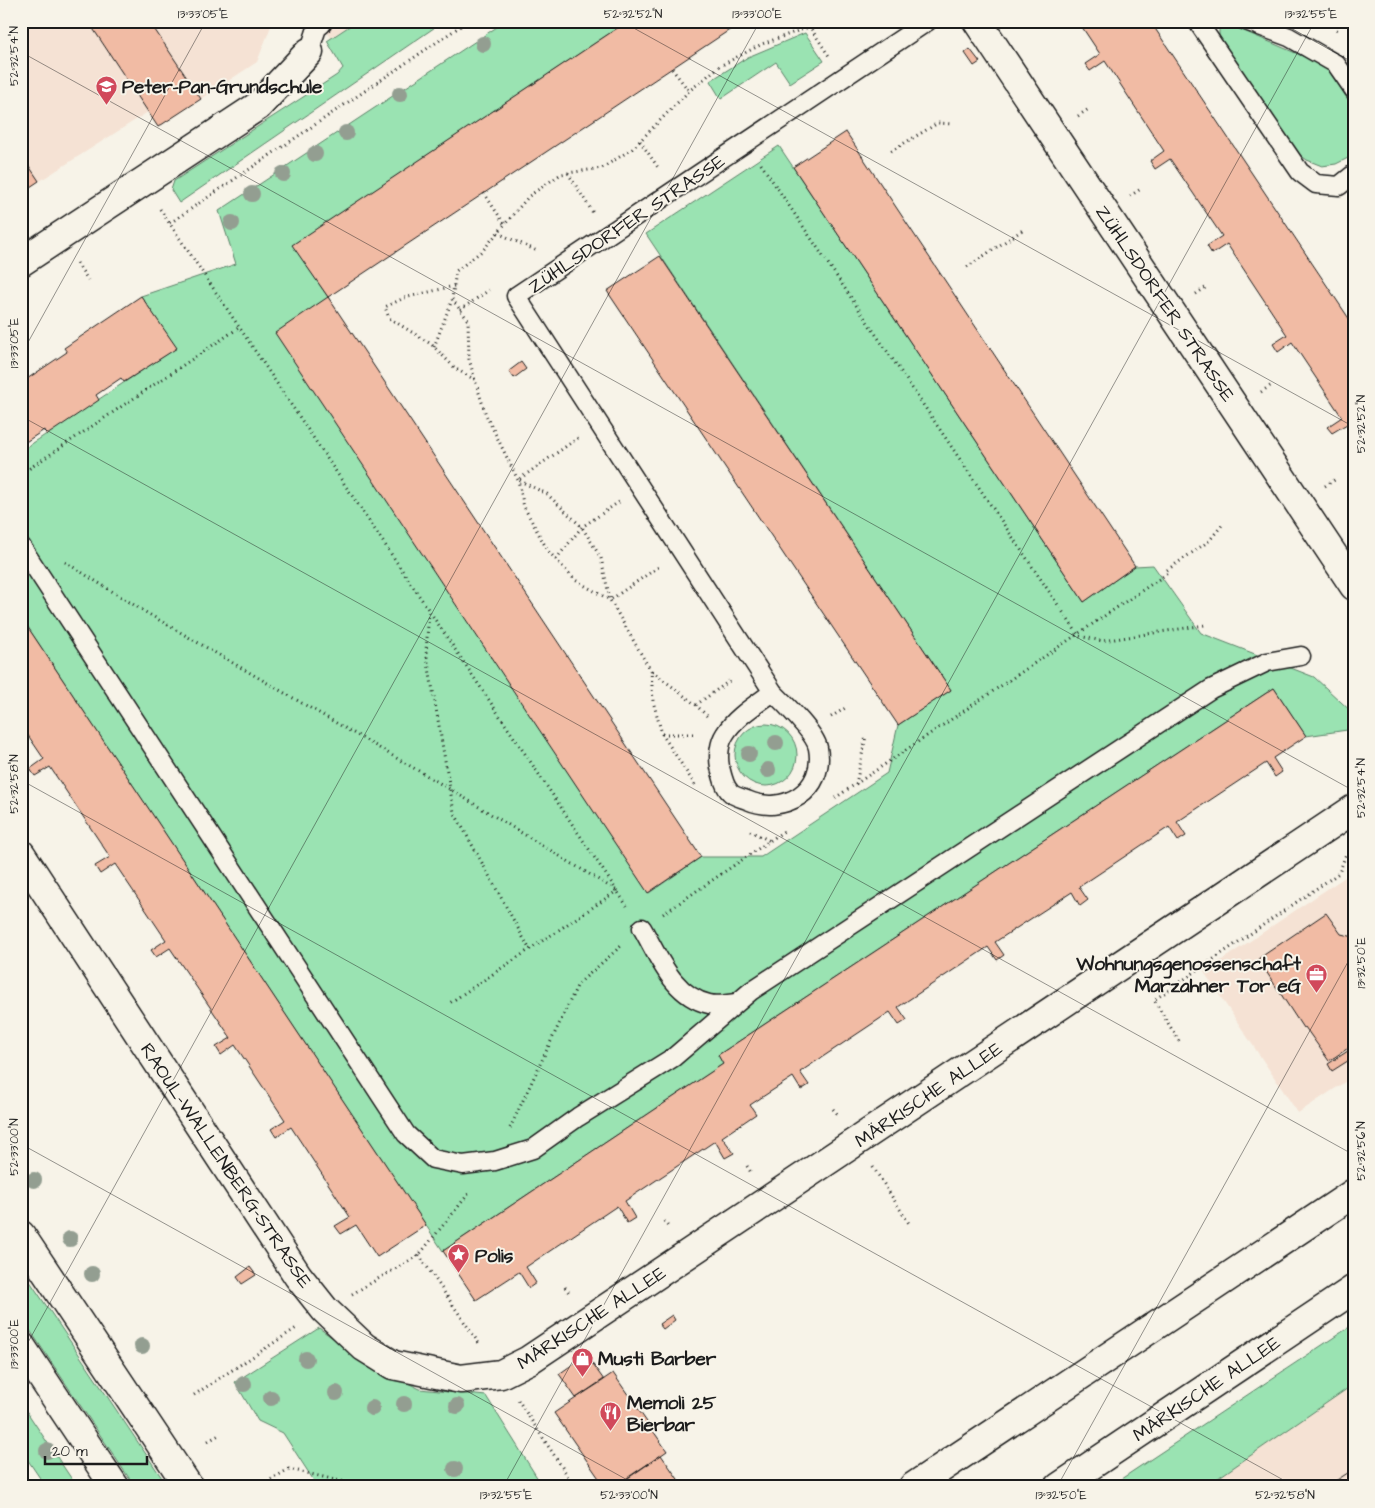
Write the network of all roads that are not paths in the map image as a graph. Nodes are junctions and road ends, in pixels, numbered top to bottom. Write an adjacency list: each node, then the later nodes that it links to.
1 (928, 21): 13 (lane, ZÜHLSDORFER STRASSE)
2 (977, 21): 11 (street, ZÜHLSDORFER STRASSE)
3 (1197, 21): 8 (lane)
4 (1246, 21): 7 (lane)
5 (322, 24): 6 (lane)
6 (308, 52): 9 (street)
7 (1354, 90)
8 (1354, 174)
9 (21, 262)
10 (21, 546): 17 (lane)
11 (1354, 586)
12 (1301, 656): 17 (lane)
13 (773, 692): 13 (lane, ZÜHLSDORFER STRASSE)
14 (1354, 809): 22 (street, MÄRKISCHE ALLEE)
15 (21, 854): 22 (street, RAOUL-WALLENBERG-STRASSE)
16 (642, 928): 17 (lane)
17 (736, 1003)
18 (1354, 1193): 25 (street)
19 (21, 1235): 24 (street)
20 (1354, 1290): 26 (street, MÄRKISCHE ALLEE)
21 (21, 1346): 23 (street)
22 (501, 1374)
23 (116, 1487)
24 (189, 1487)
25 (913, 1487)
26 (1059, 1487)

